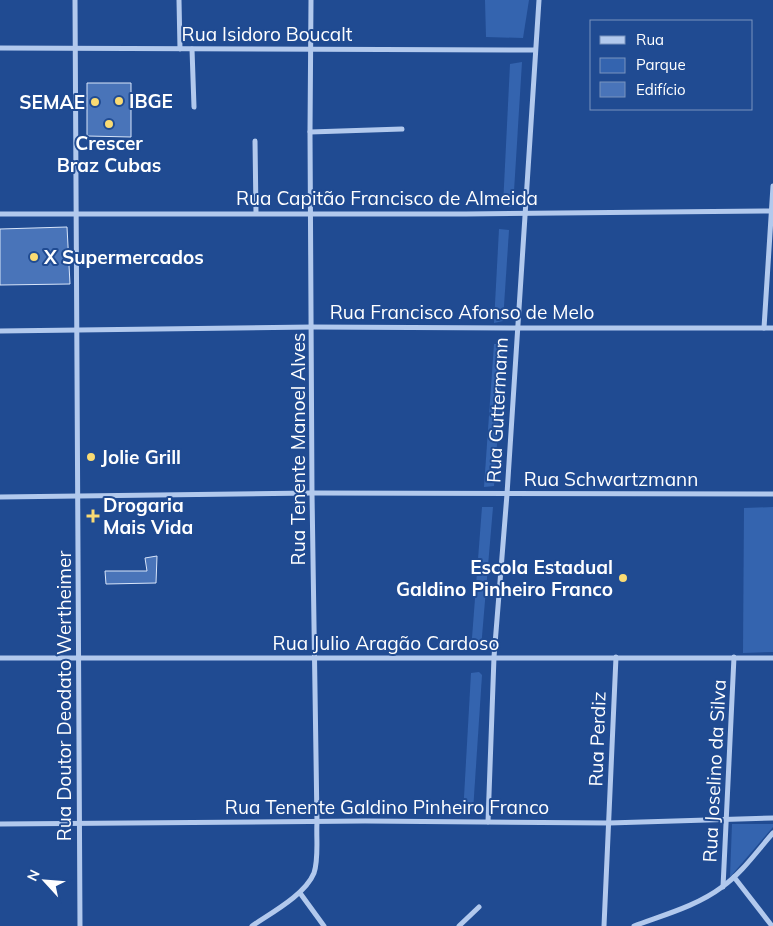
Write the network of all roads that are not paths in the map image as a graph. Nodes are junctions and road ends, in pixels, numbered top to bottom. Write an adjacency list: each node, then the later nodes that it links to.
1 (75, 0): 6 (street, Rua Doutor Deodato Wertheimer)
2 (179, 0): 7 (street)
3 (311, 0): 9 (street, Rua Tenente Manoel Alves)
4 (539, 0): 10 (street, Rua Guttermann)
5 (0, 48): 6 (street, Rua Isidoro Boucalt)
6 (76, 48): 7 (street, Rua Isidoro Boucalt); 19 (street, Rua Doutor Deodato Wertheimer)
7 (180, 49): 8 (street, Rua Isidoro Boucalt)
8 (192, 49): 9 (street, Rua Isidoro Boucalt); 11 (street)
9 (310, 49): 10 (street, Rua Isidoro Boucalt); 13 (street, Rua Tenente Manoel Alves)
10 (535, 50): 21 (street, Rua Guttermann)
11 (194, 107)
12 (402, 129): 13 (street)
13 (310, 132): 20 (street, Rua Tenente Manoel Alves)
14 (255, 141): 17 (street)
15 (773, 186): 16 (street)
16 (772, 211): 21 (street, Rua Capitão Francisco de Almeida); 24 (street)
17 (256, 213): 19 (street, Rua Capitão Francisco de Almeida); 20 (street, Rua Capitão Francisco de Almeida)
18 (0, 214): 19 (street, Rua Capitão Francisco de Almeida)
19 (76, 214): 26 (street, Rua Doutor Deodato Wertheimer)
20 (310, 214): 21 (street, Rua Capitão Francisco de Almeida); 22 (street, Rua Tenente Manoel Alves)
21 (525, 214): 23 (street, Rua Guttermann)
22 (312, 326): 23 (street, Rua Francisco Afonso de Melo); 26 (street, Rua Francisco Afonso de Melo); 28 (street, Rua Tenente Manoel Alves)
23 (517, 328): 24 (street, Rua Francisco Afonso de Melo); 29 (street, Rua Guttermann)
24 (764, 328): 25 (street, Rua Francisco Afonso de Melo)
25 (773, 328)
26 (77, 330): 27 (street, Rua Francisco Afonso de Melo); 31 (street, Rua Doutor Deodato Wertheimer)
27 (0, 331)
28 (312, 493): 29 (street, Rua Schwartzmann); 31 (street, Rua Schwartzmann); 37 (street, Rua Tenente Manoel Alves)
29 (507, 494): 30 (street, Rua Schwartzmann); 33 (street, Rua Guttermann)
30 (773, 494)
31 (78, 496): 32 (street, Rua Schwartzmann); 39 (street, Rua Doutor Deodato Wertheimer)
32 (0, 497)
33 (494, 657): 34 (street, Rua Julio Aragão Cardoso); 37 (street, Rua Julio Aragão Cardoso); 43 (street, Rua Guttermann)
34 (616, 657): 35 (street, Rua Julio Aragão Cardoso); 45 (street, Rua Perdiz)
35 (734, 657): 38 (street, Rua Julio Aragão Cardoso); 41 (street, Rua Joselino da Silva)
36 (0, 658): 39 (street, Rua Julio Aragão Cardoso)
37 (314, 658): 39 (street, Rua Julio Aragão Cardoso); 42 (street, Rua Tenente Manoel Alves)
38 (773, 658)
39 (79, 659): 44 (street, Rua Doutor Deodato Wertheimer)
40 (773, 818): 41 (street, Rua Tenente Galdino Pinheiro Franco)
41 (727, 819): 45 (street, Rua Tenente Galdino Pinheiro Franco); 49 (street, Rua Joselino da Silva)
42 (317, 822): 43 (street, Rua Tenente Galdino Pinheiro Franco); 44 (street, Rua Tenente Galdino Pinheiro Franco); 50 (street, Rua Tenente Manoel Alves)
43 (488, 822): 45 (street, Rua Tenente Galdino Pinheiro Franco)
44 (80, 823): 46 (street, Rua Tenente Galdino Pinheiro Franco); 52 (street, Rua Doutor Deodato Wertheimer)
45 (609, 823): 56 (street, Rua Perdiz)
46 (0, 824)
47 (773, 833): 48 (street)
48 (734, 877): 49 (street); 58 (street, Rua Joselino da Silva)
49 (723, 887): 57 (street)
50 (300, 893): 53 (street); 54 (street)
51 (479, 907): 55 (street)
52 (80, 926)
53 (252, 926)
54 (324, 926)
55 (459, 926)
56 (604, 926)
57 (634, 926)
58 (772, 926)

